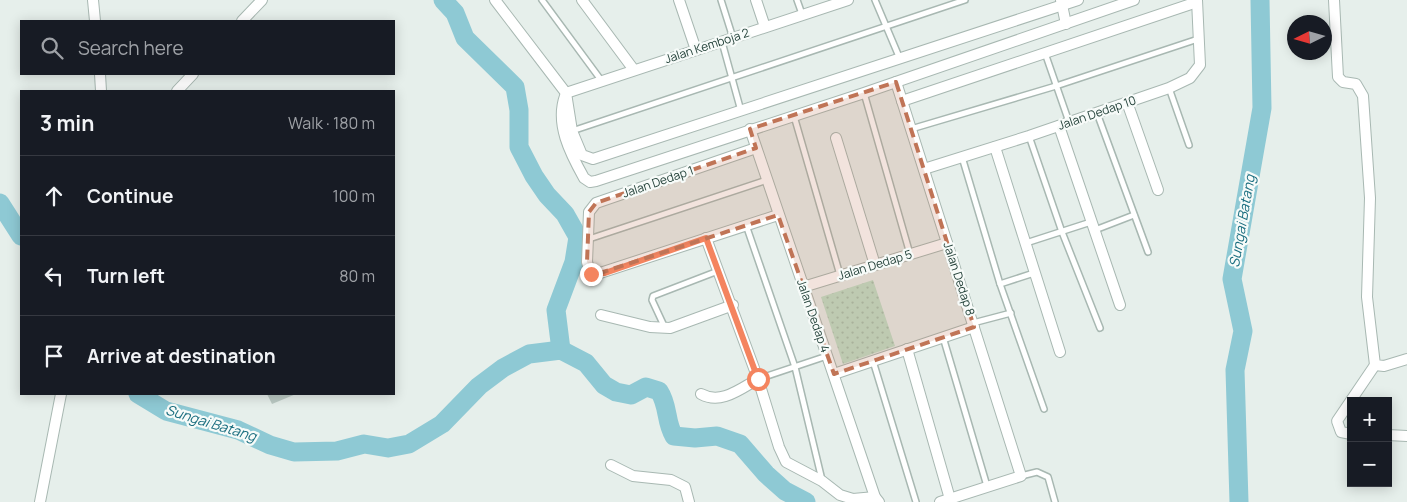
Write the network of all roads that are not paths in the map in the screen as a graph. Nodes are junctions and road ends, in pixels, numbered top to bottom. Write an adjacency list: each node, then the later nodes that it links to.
1 (93, 0): 20 (street)
2 (262, 0): 21 (street)
3 (495, 0): 41 (street)
4 (542, 0): 35 (lane)
5 (582, 0): 31 (street)
6 (678, 0): 28 (street)
7 (721, 0): 25 (lane)
8 (756, 0): 23 (street)
9 (798, 0): 19 (lane)
10 (848, 0): 17 (street, Jalan Kemboja 2)
11 (875, 0): 24 (lane)
12 (965, 0): 24 (lane)
13 (1078, 0): 18 (street)
14 (1134, 0): 22 (street)
15 (1334, 0): 91 (street)
16 (1197, 1): 26 (street, Jalan Dedap 10); 29 (street)
17 (832, 2): 19 (street, Jalan Kemboja 2)
18 (1061, 2): 22 (street); 30 (street)
19 (802, 14): 23 (street, Jalan Kemboja 2)
20 (95, 20)
21 (243, 20)
22 (1066, 24): 36 (street)
23 (765, 27): 25 (street, Jalan Kemboja 2)
24 (884, 27): 30 (lane); 34 (lane)
25 (733, 38): 27 (street, Jalan Kemboja 2)
26 (1198, 39): 37 (lane); 38 (street, Jalan Dedap 10)
27 (722, 42): 28 (street, Jalan Kemboja 2); 34 (lane)
28 (696, 50): 31 (street, Jalan Kemboja 2)
29 (1045, 52): 37 (lane); 43 (street)
30 (900, 59): 45 (street)
31 (634, 70): 35 (street, Jalan Kemboja 2)
32 (100, 75): 39 (street)
33 (192, 75): 40 (street)
34 (733, 77): 45 (lane); 51 (lane)
35 (601, 80): 41 (street, Jalan Kemboja 2)
36 (896, 82): 42 (street); 43 (street, Jalan Dedap 8)
37 (1056, 86): 48 (lane); 50 (lane)
38 (1169, 88): 44 (street, Jalan Dedap 10); 54 (lane)
39 (101, 90)
40 (178, 90)
41 (566, 93): 49 (street); 51 (street)
42 (864, 93): 47 (street); 71 (lane)
43 (902, 101): 50 (street, Jalan Dedap 8)
44 (1127, 102): 46 (street, Jalan Dedap 10); 60 (street)
45 (741, 112): 51 (street)
46 (1097, 113): 48 (street, Jalan Dedap 10); 62 (lane)
47 (794, 116): 49 (street); 75 (lane)
48 (1064, 124): 52 (street, Jalan Dedap 10); 64 (street)
49 (750, 129): 56 (street, Jalan Dedap 4)
50 (911, 129): 58 (street, Jalan Dedap 8)
51 (572, 131)
52 (1029, 136): 55 (street, Jalan Dedap 10); 65 (lane)
53 (836, 138): 72 (street)
54 (1189, 145)
55 (995, 147): 57 (street, Jalan Dedap 10); 69 (street)
56 (756, 148): 59 (street, Jalan Dedap 4); 67 (street, Jalan Dedap 1)
57 (962, 157): 58 (street, Jalan Dedap 10); 76 (lane)
58 (924, 169): 68 (street, Jalan Dedap 8)
59 (768, 180): 61 (street, Jalan Dedap 4); 67 (lane)
60 (1158, 190)
61 (778, 215): 63 (street); 77 (street, Jalan Dedap 4)
62 (1134, 215): 64 (lane); 70 (lane)
63 (746, 225): 66 (street); 92 (lane)
64 (1093, 226): 65 (lane); 79 (street)
65 (1062, 232): 69 (lane); 84 (lane)
66 (706, 238): 67 (street, Jalan Dedap 1); 73 (street)
67 (590, 239)
68 (947, 243): 71 (street, Jalan Dedap 5); 82 (street, Jalan Dedap 8)
69 (1026, 243): 74 (street)
70 (1148, 252)
71 (910, 254): 72 (street, Jalan Dedap 5)
72 (874, 265): 75 (street, Jalan Dedap 5)
73 (718, 271): 78 (street); 83 (lane)
74 (1034, 273): 76 (lane); 87 (street)
75 (840, 276): 77 (street, Jalan Dedap 5)
76 (1000, 284): 80 (lane)
77 (803, 287): 88 (street, Jalan Dedap 4)
78 (732, 305): 83 (street); 94 (street)
79 (1120, 305)
80 (1010, 313): 82 (lane); 99 (lane)
81 (601, 315): 83 (street)
82 (973, 325): 85 (street); 104 (street, Jalan Dedap 8)
83 (665, 328)
84 (1100, 328)
85 (943, 337): 86 (street); 106 (lane)
86 (907, 349): 90 (street); 108 (street)
87 (1060, 352)
88 (827, 356): 92 (lane); 93 (street, Jalan Dedap 4)
89 (1407, 359): 91 (street)
90 (873, 361): 93 (street); 111 (lane)
91 (1375, 365): 97 (street)
92 (795, 367): 94 (lane); 105 (lane)
93 (834, 374): 107 (street, Jalan Dedap 4)
94 (758, 379): 95 (street); 105 (street)
95 (701, 394)
96 (62, 395): 109 (street)
97 (1353, 397)
98 (1347, 406): 100 (street)
99 (1044, 409)
100 (1347, 433)
101 (1392, 435): 102 (street)
102 (1407, 436)
103 (611, 465): 110 (street)
104 (1021, 476): 106 (street); 112 (lane)
105 (822, 482): 107 (street)
106 (987, 486): 108 (street)
107 (876, 500)
108 (945, 500)
109 (40, 502)
110 (689, 502)
111 (916, 502)
112 (1054, 502)

